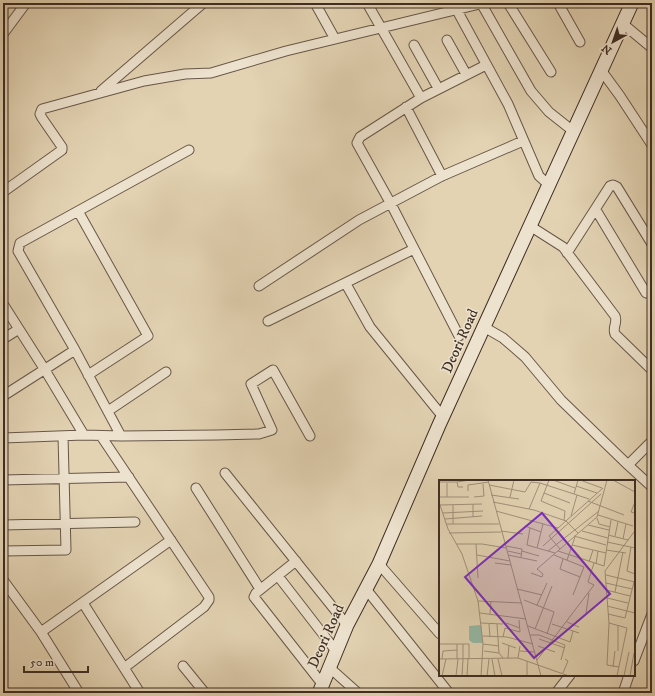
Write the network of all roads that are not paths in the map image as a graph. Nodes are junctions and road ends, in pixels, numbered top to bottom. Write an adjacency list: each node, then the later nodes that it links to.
1 (26, 3): 12 (street)
2 (315, 3): 13 (street)
3 (367, 3): 11 (street)
4 (482, 3): 9 (street); 26 (street)
5 (508, 3): 20 (street)
6 (558, 3): 15 (street)
7 (632, 3): 10 (street, Deori Road)
8 (202, 4): 23 (street)
9 (455, 6): 11 (street); 18 (street)
10 (622, 23): 17 (street); 19 (street, Deori Road)
11 (382, 27): 13 (street); 24 (street)
12 (3, 34)
13 (335, 39): 23 (street)
14 (447, 40): 21 (street)
15 (580, 42)
16 (414, 45): 22 (street)
17 (652, 48)
18 (486, 64): 21 (street); 27 (street)
19 (601, 70): 26 (street, Deori Road); 28 (street)
20 (551, 72)
21 (466, 74): 22 (street)
22 (438, 88): 24 (street)
23 (98, 93): 32 (street)
24 (421, 98): 25 (street)
25 (406, 107): 30 (street); 33 (street)
26 (573, 131): 31 (street, Deori Road)
27 (523, 141): 30 (street); 31 (street)
28 (652, 145)
29 (189, 150): 35 (street)
30 (442, 176): 33 (street)
31 (549, 185): 36 (street, Deori Road)
32 (3, 192)
33 (391, 204): 38 (street); 41 (street)
34 (596, 210): 37 (street); 39 (street); 42 (street)
35 (78, 211): 49 (street); 53 (street)
36 (530, 226): 39 (street); 45 (street, Deori Road)
37 (652, 244)
38 (414, 249): 40 (street); 47 (street)
39 (568, 253): 51 (street)
40 (346, 284): 44 (street); 56 (street)
41 (259, 286)
42 (646, 292)
43 (3, 304): 46 (street)
44 (268, 321)
45 (484, 327): 56 (street, Deori Road); 64 (street)
46 (18, 329): 48 (street); 50 (street)
47 (458, 336)
48 (3, 339)
49 (75, 350): 50 (street); 53 (street)
50 (45, 370): 54 (street); 57 (street)
51 (652, 370)
52 (166, 372): 55 (street)
53 (88, 374): 55 (street)
54 (3, 396)
55 (108, 411): 60 (street)
56 (443, 417): 77 (street, Deori Road)
57 (84, 435): 58 (street); 59 (street)
58 (63, 436): 62 (street); 67 (street)
59 (101, 436): 60 (street); 66 (street)
60 (121, 436): 61 (street)
61 (310, 436)
62 (3, 438)
63 (652, 441): 64 (street)
64 (628, 465): 69 (street)
65 (225, 472): 76 (street)
66 (129, 477): 67 (street); 74 (street)
67 (64, 479): 68 (street); 73 (street)
68 (3, 480)
69 (652, 487)
70 (196, 488): 80 (street)
71 (135, 522): 73 (street)
72 (3, 525): 73 (street)
73 (66, 525): 75 (street)
74 (171, 540): 82 (street); 90 (street)
75 (3, 551)
76 (296, 561): 78 (street); 84 (street)
77 (380, 564): 81 (street, Deori Road); 86 (street)
78 (278, 576): 80 (street); 87 (street)
79 (3, 580): 85 (street)
80 (260, 589): 94 (street)
81 (366, 589): 84 (street, Deori Road); 101 (street)
82 (83, 603): 85 (street); 90 (street)
83 (652, 614): 88 (street)
84 (347, 625): 87 (street, Deori Road)
85 (41, 632): 97 (street)
86 (439, 633)
87 (336, 651): 91 (street, Deori Road)
88 (635, 658)
89 (183, 666): 99 (street)
90 (124, 668): 98 (street)
91 (330, 668): 94 (street, Deori Road); 100 (street)
92 (569, 676): 102 (street)
93 (629, 676): 103 (street)
94 (321, 689)
95 (3, 690): 96 (street)
96 (5, 693)
97 (79, 693)
98 (140, 693)
99 (205, 693)
100 (358, 693)
101 (449, 693)
102 (556, 693)
103 (623, 693)

